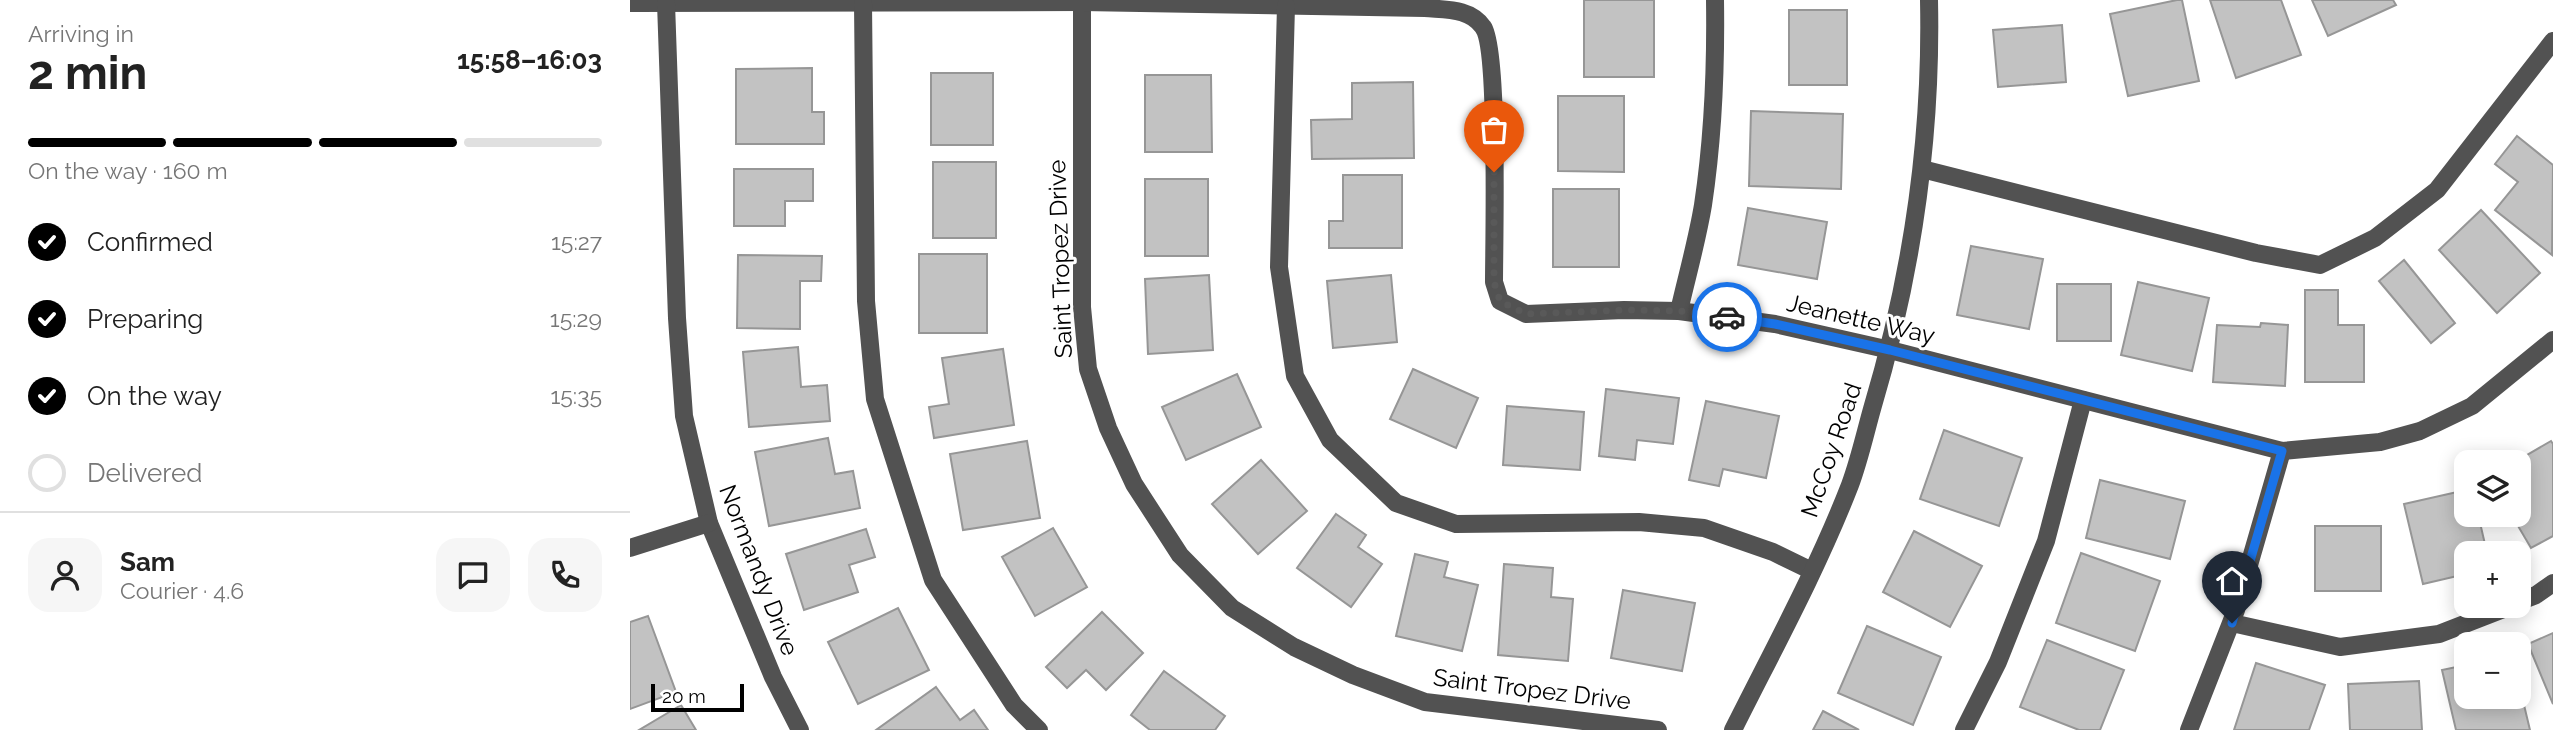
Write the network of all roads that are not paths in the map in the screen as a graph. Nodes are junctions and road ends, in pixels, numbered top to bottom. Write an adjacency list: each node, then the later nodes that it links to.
1 (1715, 0): 10 (street)
2 (1929, 0): 9 (street, McCoy Road)
3 (1082, 2): 5 (street, Jeanette Way); 7 (street, Jeanette Way); 24 (street, Saint Tropez Drive)
4 (666, 3): 5 (street, Jeanette Way); 6 (street, Jeanette Way); 15 (street, Normandy Drive)
5 (863, 3): 23 (street)
6 (630, 4)
7 (1286, 6): 10 (street, Jeanette Way); 17 (street)
8 (2553, 41): 9 (street)
9 (1922, 169): 12 (street, McCoy Road)
10 (1679, 311): 12 (street, Jeanette Way)
11 (2553, 340): 14 (street, Jeanette Way)
12 (1890, 350): 13 (street, Jeanette Way); 17 (street, McCoy Road)
13 (2083, 400): 14 (street, Jeanette Way); 26 (street)
14 (2282, 451): 21 (street)
15 (709, 523): 16 (street); 22 (street, Normandy Drive)
16 (630, 548)
17 (1812, 571): 25 (street, McCoy Road)
18 (2553, 583): 19 (street)
19 (2531, 598)
20 (2481, 618): 21 (street)
21 (2232, 623): 27 (street)
22 (800, 730)
23 (1039, 730)
24 (1658, 730)
25 (1733, 730)
26 (1964, 730)
27 (2189, 730)

